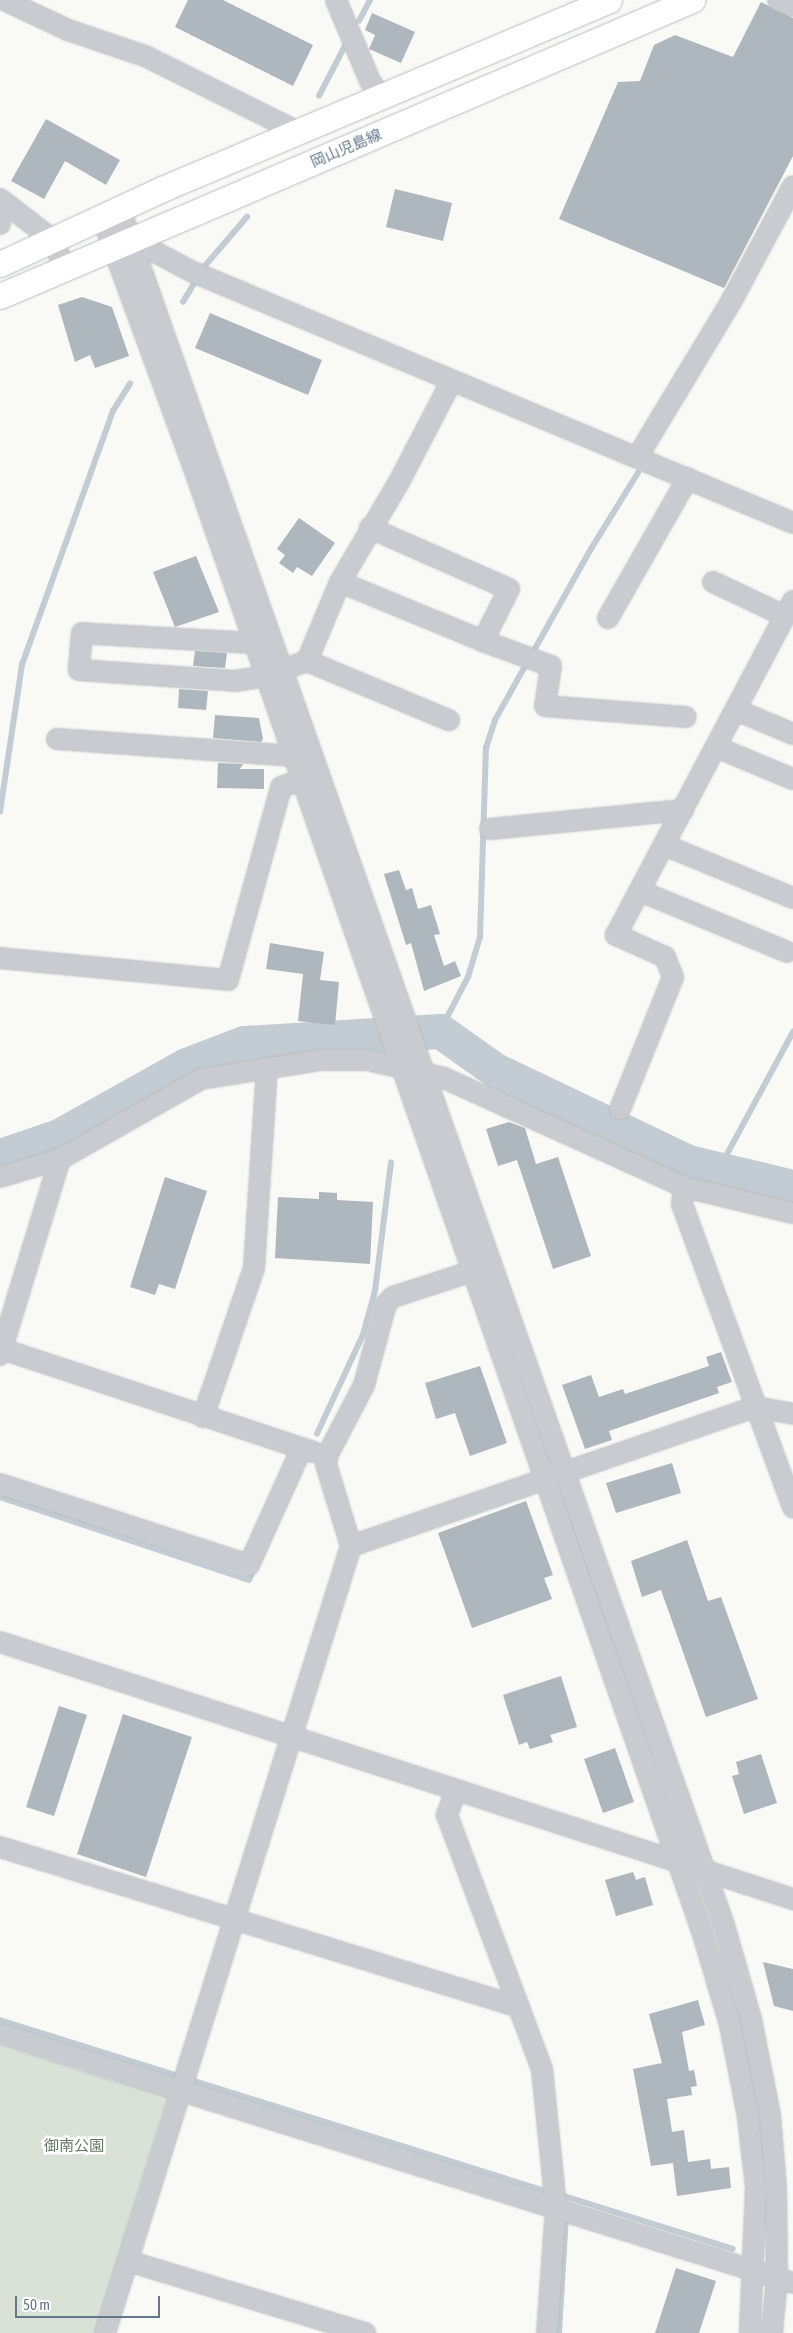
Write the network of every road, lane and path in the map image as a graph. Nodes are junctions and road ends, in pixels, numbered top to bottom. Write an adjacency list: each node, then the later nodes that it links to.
1 (4, 0): 8 (street)
2 (336, 0): 7 (street)
3 (609, 0): 7 (main road)
4 (692, 0): 13 (main road, 岡山児島線)
5 (778, 0): 6 (street)
6 (793, 6)
7 (380, 96): 8 (main road)
8 (298, 132): 11 (main road)
9 (793, 186): 18 (street)
10 (0, 199): 12 (street)
11 (111, 213): 12 (main road); 13 (street)
12 (53, 240): 14 (main road); 15 (street)
13 (122, 244): 15 (main road, 岡山児島線); 17 (street); 27 (street); 29 (street)
14 (0, 264)
15 (65, 268): 16 (main road, 岡山児島線)
16 (0, 296)
17 (451, 382): 18 (street); 21 (street)
18 (638, 456): 19 (street)
19 (688, 478): 20 (street); 24 (street)
20 (793, 523)
21 (370, 528): 22 (street); 26 (street)
22 (340, 582): 26 (street); 28 (street)
23 (713, 582): 25 (street)
24 (608, 618)
25 (788, 618): 31 (street)
26 (483, 641): 32 (street)
27 (254, 643): 30 (street); 30 (street)
28 (306, 661): 29 (street); 33 (street)
29 (284, 669): 30 (street); 38 (street)
30 (265, 676): 37 (street)
31 (736, 710): 34 (street); 36 (street)
32 (686, 717)
33 (449, 720)
34 (793, 734)
35 (57, 739): 37 (street)
36 (716, 747): 39 (street); 41 (street)
37 (292, 756): 40 (street)
38 (320, 774): 40 (street); 50 (street)
39 (793, 779)
40 (300, 780): 47 (street); 49 (street)
41 (683, 810): 42 (street); 43 (street)
42 (490, 829)
43 (664, 845): 44 (street); 45 (street)
44 (640, 891): 46 (street); 51 (street)
45 (793, 898)
46 (787, 952)
47 (0, 958)
48 (267, 1066): 49 (street); 52 (street); 60 (street)
49 (400, 1068): 50 (street); 56 (street)
50 (426, 1074): 54 (street); 63 (street)
51 (620, 1108)
52 (60, 1159): 53 (street); 57 (street)
53 (0, 1177)
54 (684, 1187): 55 (street); 58 (street)
55 (793, 1213)
56 (473, 1271): 62 (street); 64 (street)
57 (1, 1352): 60 (street)
58 (755, 1406): 59 (street); 63 (street); 66 (street)
59 (793, 1414)
60 (203, 1417): 61 (street)
61 (301, 1450): 62 (street); 65 (street)
62 (328, 1454): 67 (street)
63 (564, 1472): 64 (street); 73 (street)
64 (544, 1478): 67 (street); 72 (street)
65 (0, 1484)
66 (793, 1507)
67 (351, 1546): 69 (street)
68 (0, 1642): 69 (street)
69 (291, 1736): 70 (street); 75 (street)
70 (456, 1790): 72 (street); 76 (street)
71 (0, 1847): 75 (street)
72 (679, 1861): 73 (street); 81 (street)
73 (702, 1870): 74 (street); 82 (street)
74 (793, 1899)
75 (233, 1919): 76 (street); 78 (street)
76 (519, 2007): 79 (street)
77 (0, 2034): 78 (street)
78 (182, 2081): 79 (street); 80 (street)
79 (560, 2204): 81 (street); 85 (street)
80 (128, 2261): 83 (street); 84 (street)
81 (755, 2272): 82 (street); 86 (street)
82 (785, 2281): 87 (street)
83 (105, 2333)
84 (365, 2333)
85 (547, 2333)
86 (750, 2333)
87 (772, 2333)

